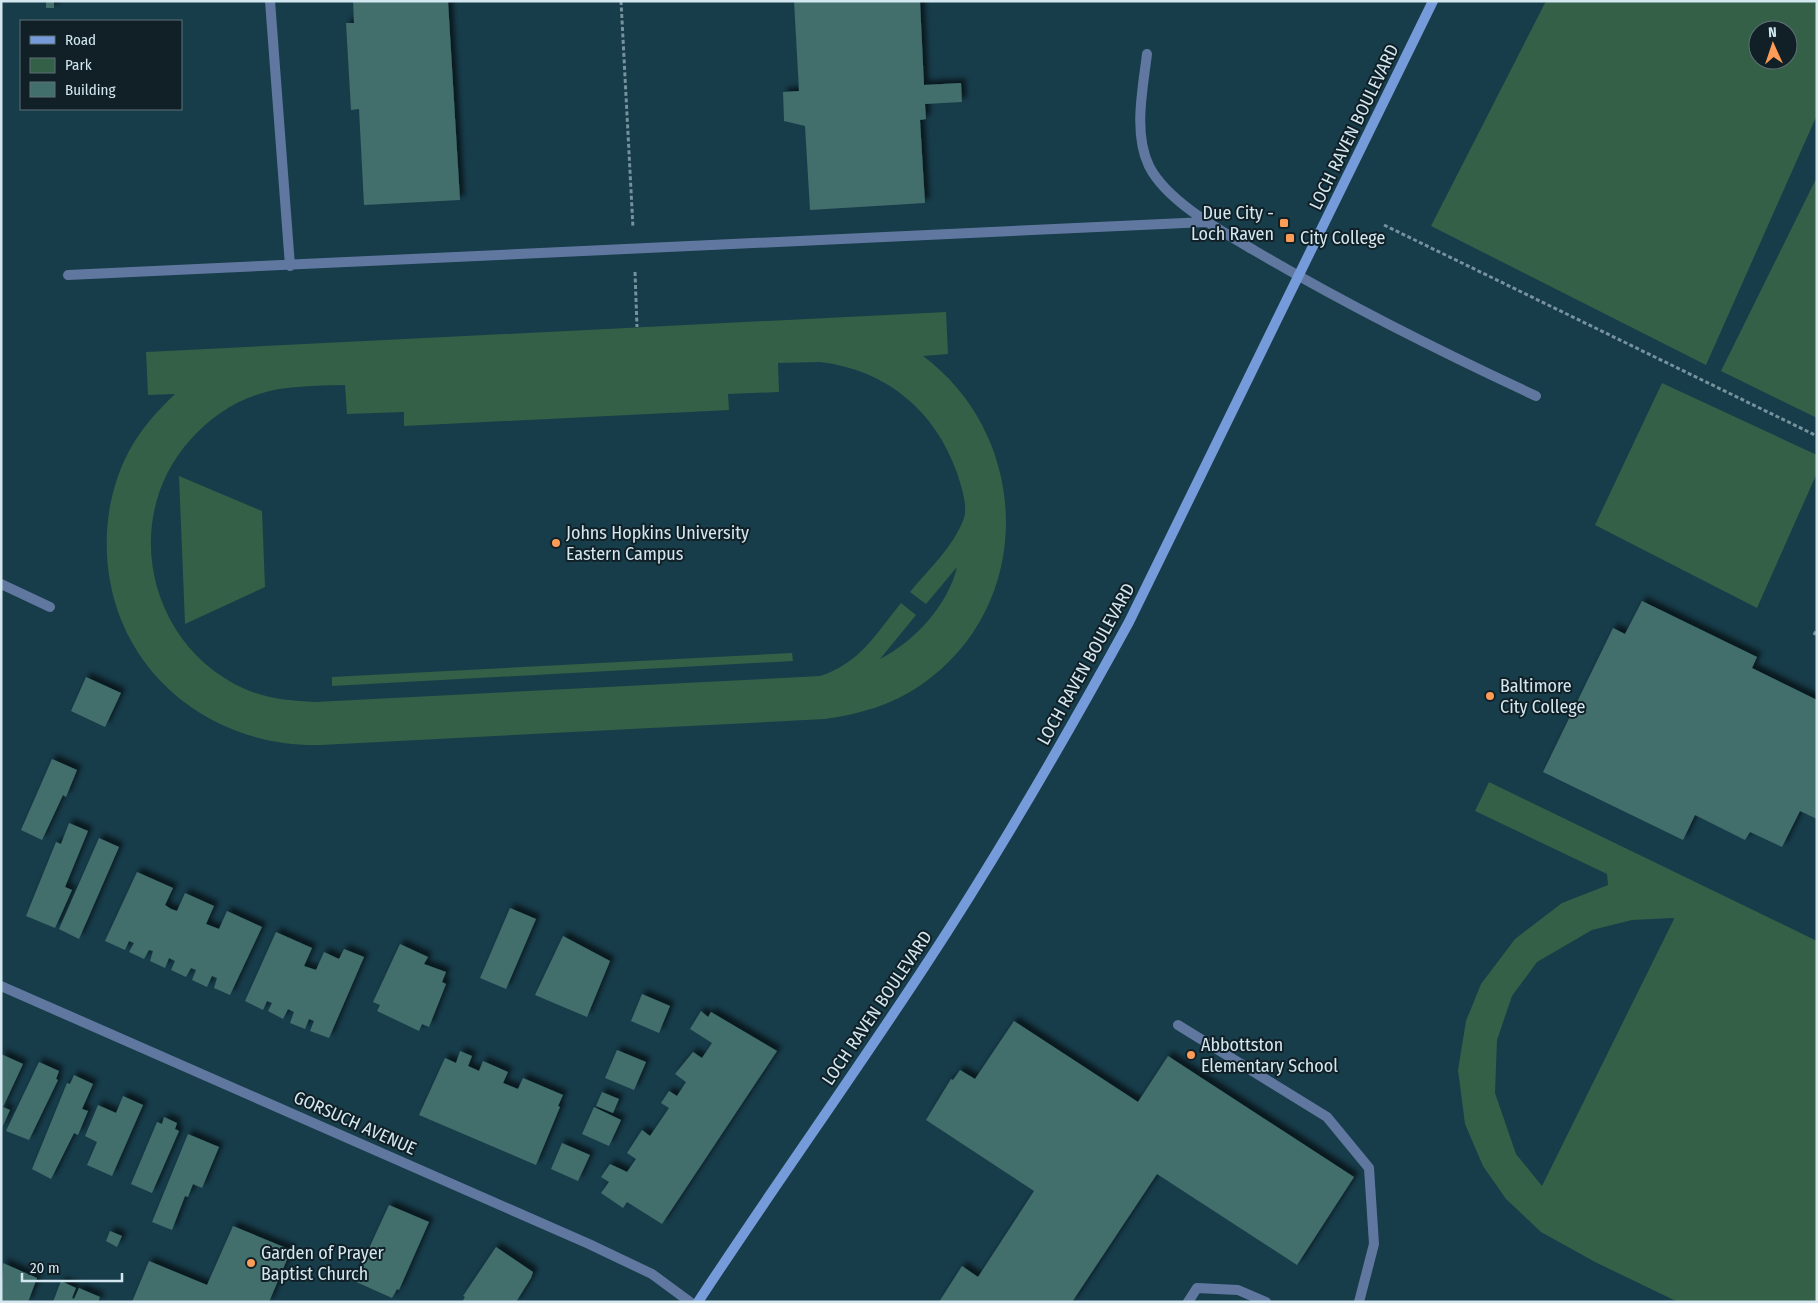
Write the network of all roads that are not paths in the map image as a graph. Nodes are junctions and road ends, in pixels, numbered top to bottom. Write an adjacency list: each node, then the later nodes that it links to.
1 (270, 1): 5 (street)
2 (1434, 1): 7 (main road, LOCH RAVEN BOULEVARD)
3 (1147, 54): 4 (street)
4 (1206, 222): 5 (street); 7 (street)
5 (290, 266): 6 (street)
6 (68, 275)
7 (1298, 276): 8 (street); 14 (main road, LOCH RAVEN BOULEVARD)
8 (1536, 396)
9 (1, 584): 10 (street)
10 (50, 607)
11 (1, 986): 13 (street, GORSUCH AVENUE)
12 (1178, 1025): 17 (street)
13 (690, 1302)
14 (698, 1302)
15 (1188, 1302): 16 (street)
16 (1266, 1302)
17 (1359, 1302)

